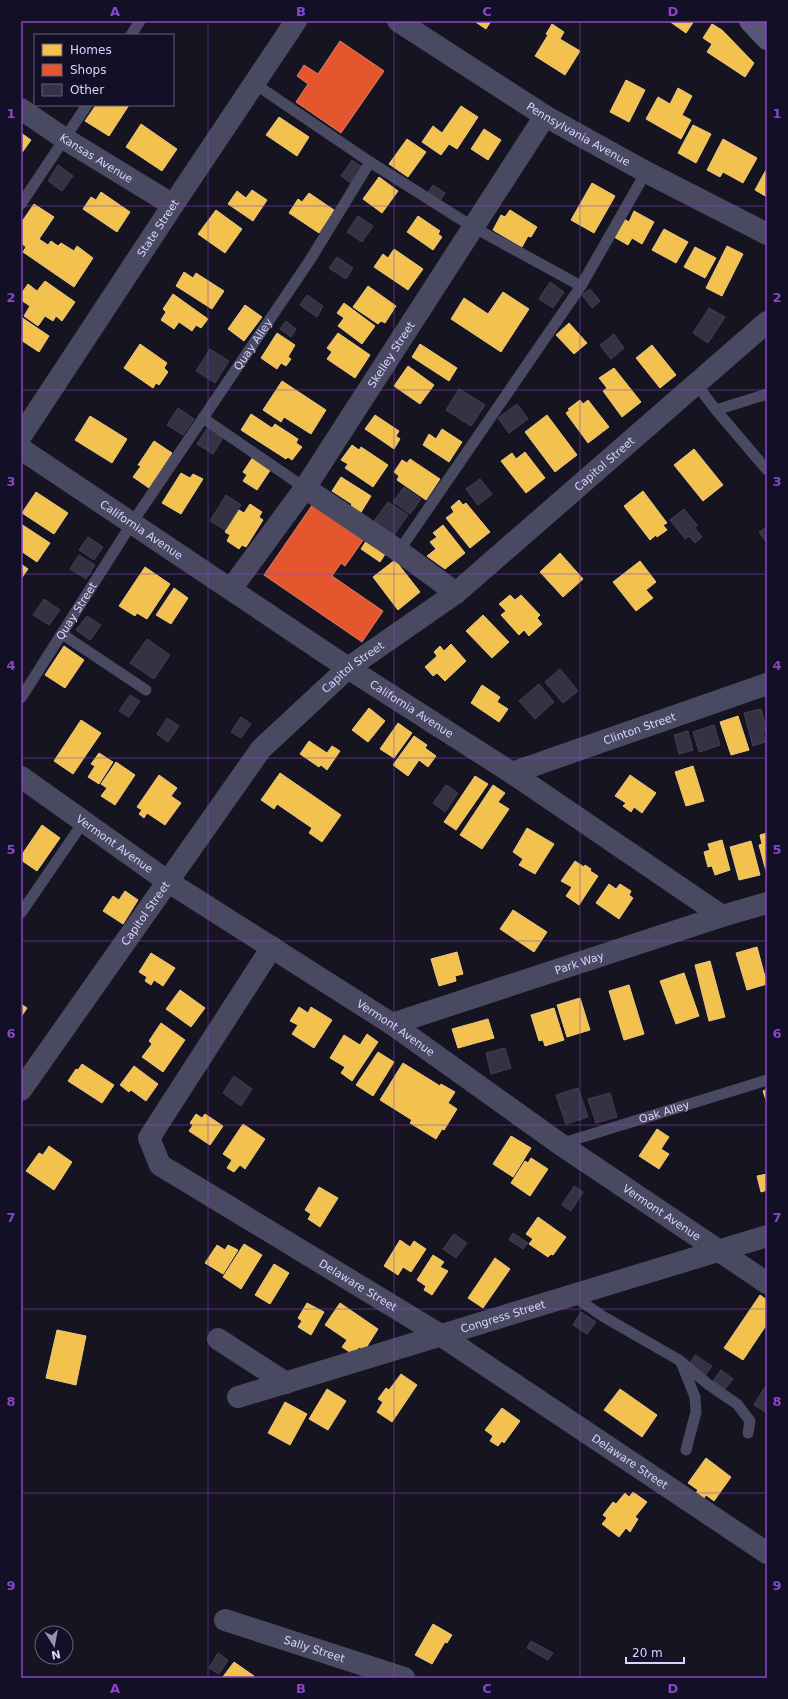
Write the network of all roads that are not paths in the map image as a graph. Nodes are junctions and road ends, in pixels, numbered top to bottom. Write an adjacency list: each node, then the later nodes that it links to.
1 (140, 21): 5 (lane)
2 (296, 21): 7 (street, State Street)
3 (398, 21): 10 (street, Pennsylvania Avenue)
4 (750, 21): 6 (main road)
5 (132, 34)
6 (767, 40)
7 (255, 84): 12 (lane); 15 (street, State Street)
8 (86, 106): 11 (lane)
9 (21, 109): 11 (street, Kansas Avenue)
10 (545, 116): 13 (street, Pennsylvania Avenue); 16 (street, Skelley Street)
11 (65, 139): 14 (lane); 15 (street, Kansas Avenue)
12 (370, 162): 16 (lane); 23 (lane, Quay Alley)
13 (646, 172): 17 (street, Pennsylvania Avenue); 18 (lane)
14 (21, 204)
15 (173, 205): 24 (street, State Street)
16 (473, 227): 18 (lane); 27 (street, Skelley Street)
17 (767, 234)
18 (581, 286): 29 (lane)
19 (767, 322): 20 (street, Capitol Street)
20 (696, 384): 22 (lane); 31 (street, Capitol Street)
21 (767, 394): 22 (lane)
22 (716, 410): 26 (lane)
23 (203, 418): 27 (lane); 28 (lane, Quay Alley)
24 (21, 436)
25 (21, 449): 28 (street, California Avenue)
26 (767, 470)
27 (305, 488): 29 (street); 30 (street, Skelley Street)
28 (132, 523): 30 (street, California Avenue); 32 (lane, Quay Street)
29 (399, 551): 31 (street)
30 (231, 589): 33 (street, California Avenue)
31 (456, 593): 33 (street, Capitol Street)
32 (62, 634): 35 (lane); 36 (lane, Quay Street)
33 (348, 668): 37 (street, California Avenue); 40 (street, Capitol Street)
34 (767, 684): 37 (street, Clinton Street)
35 (146, 690)
36 (21, 698)
37 (512, 773): 43 (street, California Avenue)
38 (21, 777): 39 (street, Vermont Avenue)
39 (84, 821): 40 (street, Vermont Avenue); 42 (lane)
40 (167, 881): 44 (street, Vermont Avenue); 47 (street, Capitol Street)
41 (767, 903): 43 (street, Park Way)
42 (21, 913)
43 (722, 916): 45 (street, Park Way)
44 (272, 947): 45 (street, Vermont Avenue); 53 (street, Delaware Street)
45 (392, 1024): 48 (street, Vermont Avenue)
46 (767, 1080): 48 (lane, Oak Alley)
47 (21, 1090)
48 (560, 1144): 50 (street, Vermont Avenue)
49 (767, 1236): 50 (street, Congress Street)
50 (720, 1251): 51 (street, Vermont Avenue); 52 (street, Congress Street)
51 (767, 1283)
52 (573, 1296): 53 (street, Congress Street); 55 (lane)
53 (442, 1336): 56 (street, Congress Street); 60 (street, Delaware Street)
54 (218, 1339): 56 (street)
55 (680, 1362): 58 (lane); 59 (lane)
56 (286, 1383): 57 (street, Congress Street)
57 (238, 1397)
58 (748, 1433)
59 (686, 1450)
60 (767, 1553)
61 (225, 1620): 62 (street, Sally Street)
62 (404, 1678)

